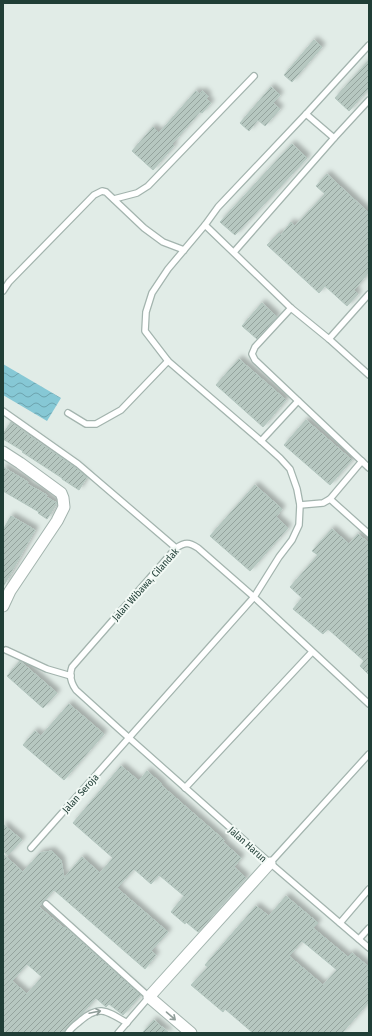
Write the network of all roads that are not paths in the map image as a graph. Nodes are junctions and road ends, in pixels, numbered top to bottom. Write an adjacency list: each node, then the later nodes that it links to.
1 (369, 45): 4 (lane, Jalan Seroja)
2 (254, 76): 6 (lane)
3 (369, 100): 5 (lane)
4 (306, 114): 5 (lane); 7 (lane, Jalan Seroja)
5 (334, 138): 9 (lane)
6 (114, 199): 8 (lane); 10 (lane)
7 (205, 225): 8 (lane, Jalan Seroja); 9 (lane)
8 (184, 250): 14 (lane, Jalan Seroja)
9 (234, 252): 12 (lane)
10 (3, 291)
11 (369, 294): 13 (lane)
12 (291, 308): 13 (lane); 16 (lane)
13 (328, 339): 15 (lane)
14 (168, 361): 18 (lane); 19 (lane, Jalan Seroja)
15 (369, 375)
16 (298, 401): 19 (lane); 21 (lane)
17 (3, 411): 26 (lane)
18 (68, 413)
19 (261, 441): 24 (lane, Jalan Seroja)
20 (3, 452): 28 (street)
21 (362, 461): 22 (lane); 23 (lane)
22 (369, 468)
23 (330, 499): 24 (lane); 25 (lane)
24 (300, 505): 27 (lane, Jalan Seroja)
25 (369, 534)
26 (176, 548): 27 (lane, Jalan Wibawa, Cilandak); 31 (lane, Jalan Wibawa, Cilandak)
27 (254, 598): 30 (lane, Jalan Wibawa, Cilandak); 33 (lane, Jalan Seroja)
28 (3, 606)
29 (6, 650): 31 (lane)
30 (312, 652): 32 (lane, Jalan Wibawa, Cilandak); 35 (lane)
31 (71, 676): 33 (lane)
32 (369, 704)
33 (129, 738): 35 (lane, Jalan Harun); 36 (lane, Jalan Seroja)
34 (369, 754): 37 (lane)
35 (185, 788): 37 (lane, Jalan Harun)
36 (32, 848)
37 (270, 863): 40 (lane, Jalan Harun); 44 (street)
38 (369, 889): 40 (lane)
39 (46, 904): 44 (lane)
40 (340, 923): 42 (lane, Jalan Harun)
41 (369, 928): 42 (lane)
42 (359, 939): 43 (lane, Jalan Harun)
43 (369, 948)
44 (149, 996): 45 (lane); 48 (street, one-way to 48)
45 (127, 1023): 46 (lane, one-way to 45); 47 (lane)
46 (68, 1033)
47 (118, 1033)
48 (191, 1033)

